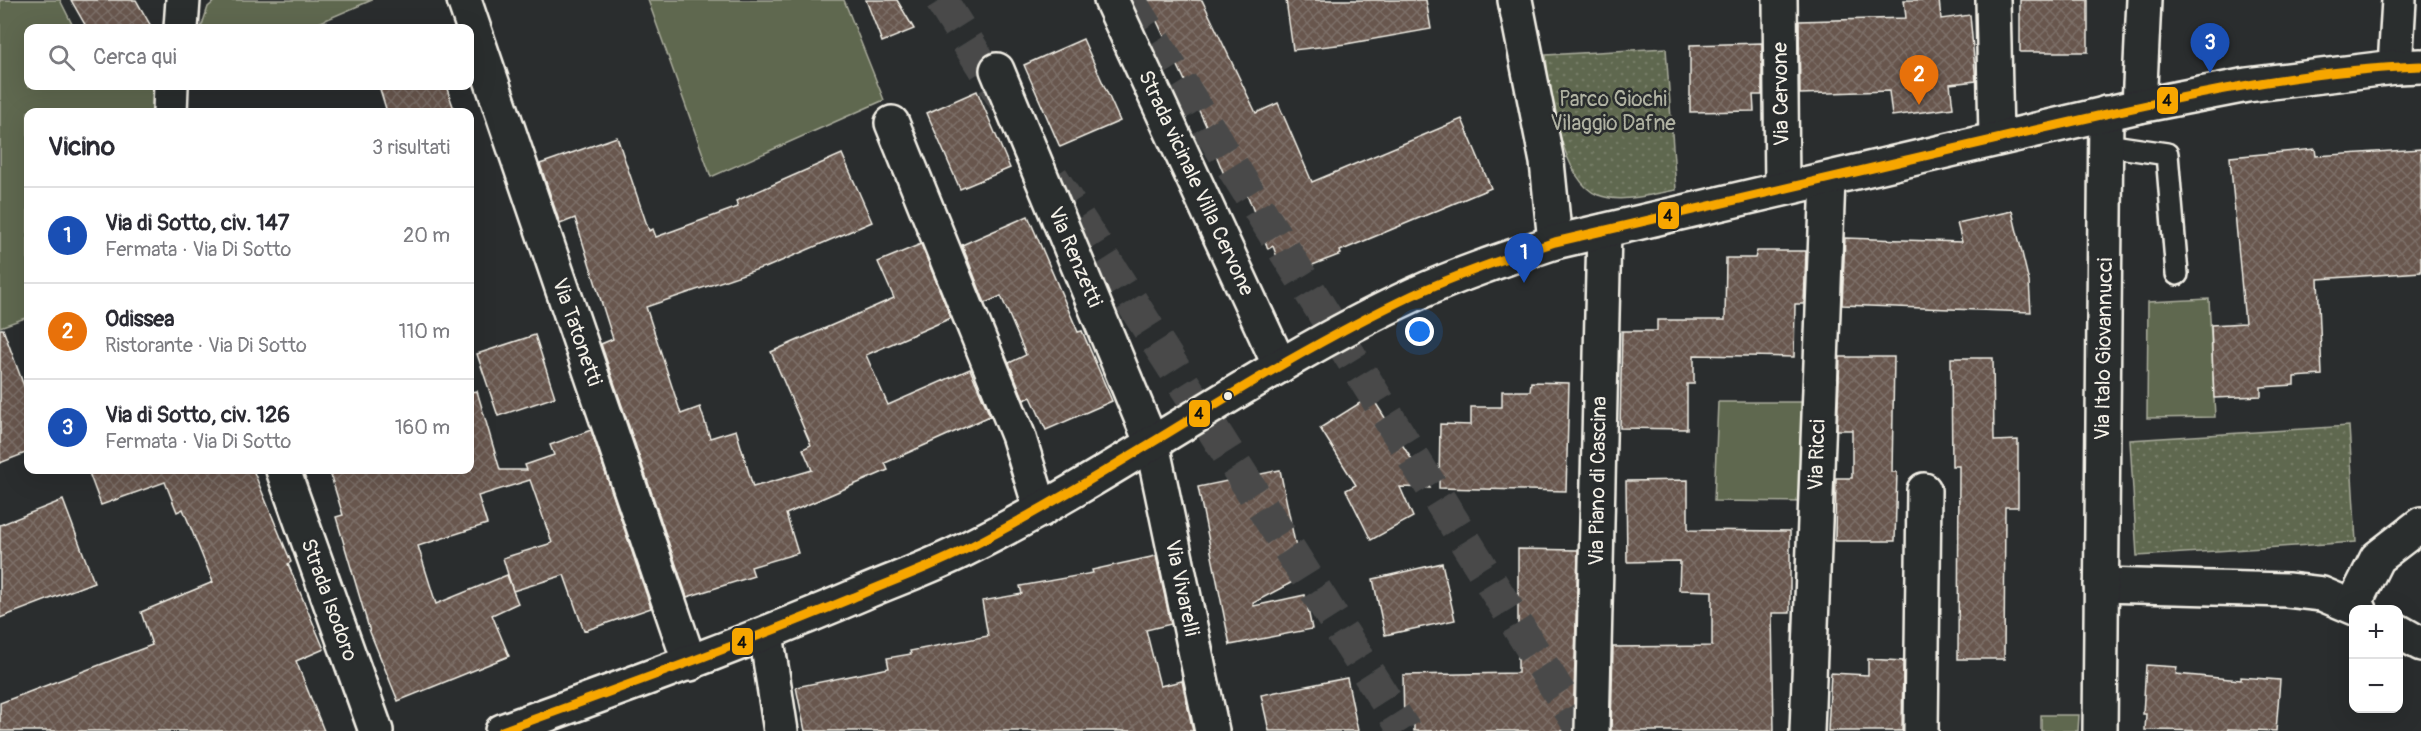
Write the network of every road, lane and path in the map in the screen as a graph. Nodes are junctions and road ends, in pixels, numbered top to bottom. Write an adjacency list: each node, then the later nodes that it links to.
1 (183, 0): 9 (street)
2 (464, 0): 10 (street, Via Tatonetti)
3 (1112, 0): 26 (street, Strada vicinale Villa Cervone)
4 (1515, 0): 24 (street)
5 (1780, 0): 22 (street, Via Cervone)
6 (1993, 0): 19 (street)
7 (2144, 0): 15 (street)
8 (2399, 0): 12 (street)
9 (181, 24)
10 (472, 24)
11 (474, 29): 38 (street, Via Tatonetti)
12 (2408, 66): 15 (street)
13 (997, 70): 27 (street, Via Renzetti)
14 (171, 90): 16 (street)
15 (2139, 106): 17 (street)
16 (170, 108)
17 (2106, 113): 19 (street); 20 (street, Via Italo Giovannucci)
18 (892, 123): 30 (street)
19 (1996, 137): 21 (street)
20 (2106, 145): 25 (lane); 32 (street, Via Italo Giovannucci)
21 (1828, 179): 22 (street); 44 (street, Via Ricci)
22 (1782, 188): 23 (street)
23 (1604, 231): 24 (street); 43 (street, Via Piano di Cascina)
24 (1556, 242): 26 (street)
25 (2177, 274)
26 (1280, 366): 27 (street)
27 (1152, 444): 30 (street); 42 (street, Via Vivarelli)
28 (284, 474): 39 (street, Strada Isodoro)
29 (1924, 490): 45 (street)
30 (1041, 510): 35 (street)
31 (2421, 525): 34 (street)
32 (2102, 585): 33 (street); 46 (street, Via Italo Giovannucci)
33 (2350, 605)
34 (2358, 605)
35 (766, 634): 38 (street); 41 (street)
36 (2403, 634): 37 (street)
37 (2421, 644)
38 (690, 664): 40 (street)
39 (376, 731)
40 (501, 731)
41 (781, 731)
42 (1212, 731)
43 (1592, 731)
44 (1807, 731)
45 (1921, 731)
46 (2100, 731)

